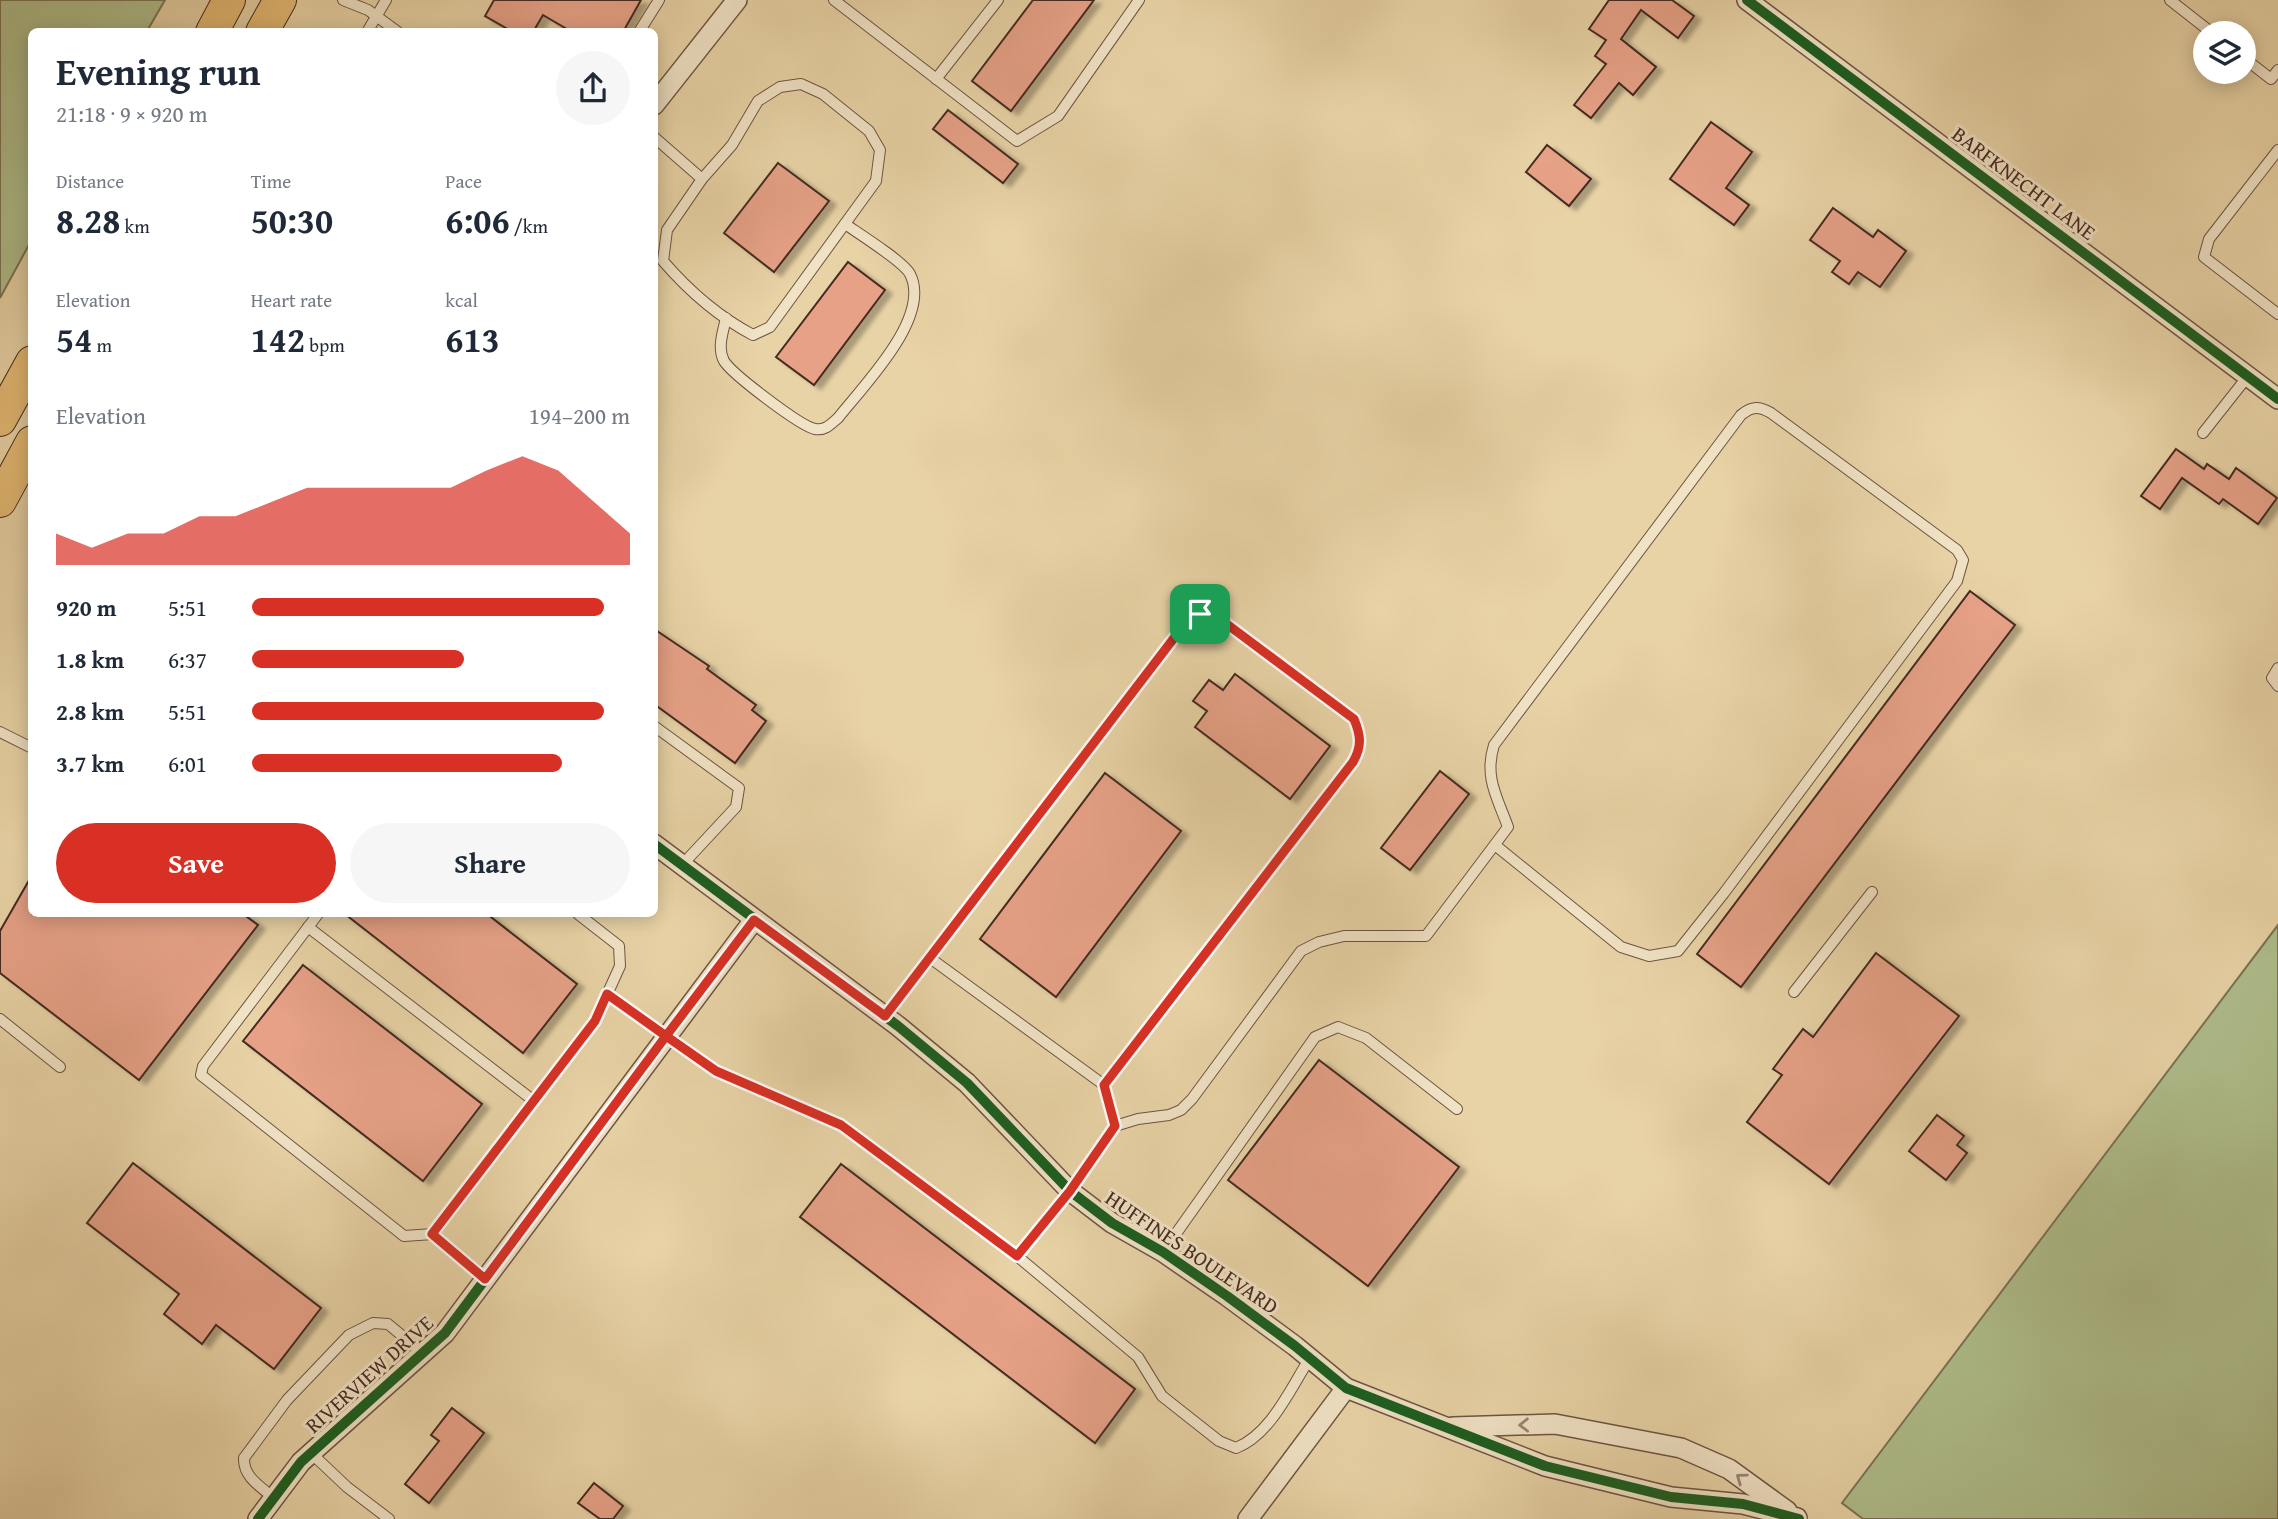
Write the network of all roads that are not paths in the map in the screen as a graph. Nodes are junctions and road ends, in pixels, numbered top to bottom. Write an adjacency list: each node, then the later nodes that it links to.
1 (229, 0): 14 (main road)
2 (280, 0): 15 (main road)
3 (343, 0): 12 (lane)
4 (387, 0): 12 (lane)
5 (659, 0): 18 (lane)
6 (737, 0): 22 (street)
7 (835, 0): 21 (lane)
8 (998, 0): 21 (lane)
9 (1139, 0): 21 (lane)
10 (1747, 0): 29 (street, BARFKNECHT LANE)
11 (2169, 0): 13 (lane)
12 (377, 16): 16 (lane); 17 (lane)
13 (2196, 21)
14 (214, 28)
15 (264, 28)
16 (370, 28)
17 (393, 28)
18 (642, 28)
19 (2256, 67): 20 (lane)
20 (2278, 70)
21 (936, 79)
22 (658, 100)
23 (658, 140): 25 (lane)
24 (2278, 150): 27 (lane)
25 (702, 179): 26 (lane); 28 (lane)
26 (845, 223): 28 (lane); 28 (lane)
27 (2278, 314)
28 (726, 318)
29 (2248, 376): 31 (street, BARFKNECHT LANE); 33 (lane)
30 (27, 382): 32 (main road)
31 (2278, 398)
32 (0, 420)
33 (2203, 433)
34 (28, 449): 36 (main road)
35 (28, 496): 37 (main road)
36 (0, 500)
37 (0, 521)
38 (2278, 668): 39 (lane)
39 (2278, 686)
40 (658, 729): 45 (lane)
41 (0, 732): 42 (lane)
42 (28, 746)
43 (1495, 845): 43 (lane); 61 (lane)
44 (658, 847): 45 (street, HUFFINES BOULEVARD)
45 (682, 865): 49 (street, HUFFINES BOULEVARD)
46 (1872, 892): 52 (lane)
47 (316, 917): 50 (lane)
48 (582, 917): 53 (lane)
49 (754, 920): 54 (street, HUFFINES BOULEVARD); 56 (street, RIVERVIEW DRIVE)
50 (308, 927): 59 (lane); 63 (lane)
51 (930, 958): 54 (lane); 58 (lane); 58 (lane)
52 (1794, 992)
53 (607, 994): 56 (lane); 59 (lane)
54 (885, 1016): 62 (street, HUFFINES BOULEVARD)
55 (0, 1019): 57 (lane)
56 (666, 1036): 65 (lane); 66 (street, RIVERVIEW DRIVE)
57 (60, 1067)
58 (1104, 1085): 61 (lane)
59 (534, 1101): 63 (lane)
60 (1457, 1109): 64 (lane)
61 (1115, 1126): 62 (lane)
62 (1070, 1191): 64 (street, HUFFINES BOULEVARD); 65 (lane)
63 (432, 1234): 66 (lane)
64 (1163, 1252): 68 (street, HUFFINES BOULEVARD)
65 (1017, 1256): 68 (lane)
66 (485, 1279): 67 (street, RIVERVIEW DRIVE)
67 (423, 1353): 71 (street, RIVERVIEW DRIVE); 72 (lane)
68 (1310, 1358): 69 (street, HUFFINES BOULEVARD)
69 (1346, 1388): 70 (street, HUFFINES BOULEVARD); 76 (street)
70 (1445, 1427): 73 (street, HUFFINES BOULEVARD); 73 (street, HUFFINES BOULEVARD, one-way to 70)
71 (312, 1453): 72 (street, RIVERVIEW DRIVE); 75 (lane)
72 (274, 1498): 74 (street, RIVERVIEW DRIVE)
73 (1798, 1518)
74 (258, 1519)
75 (389, 1519)
76 (1248, 1519)

